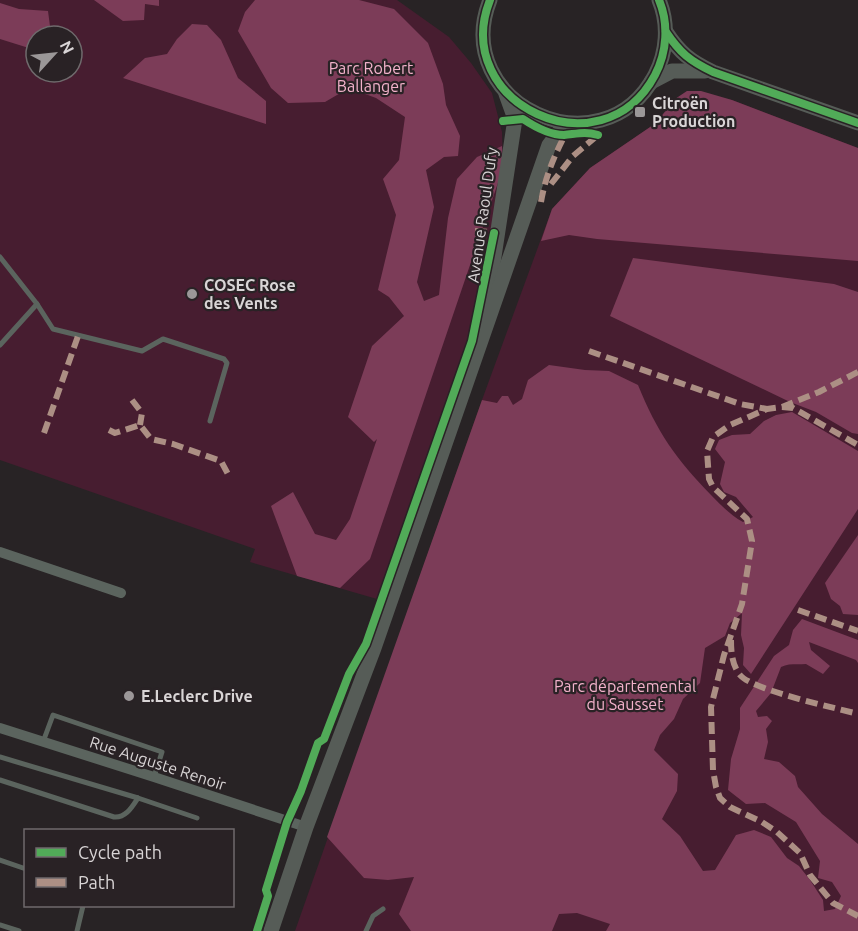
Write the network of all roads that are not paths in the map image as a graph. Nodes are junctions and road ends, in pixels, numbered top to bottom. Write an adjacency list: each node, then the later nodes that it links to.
1 (659, 0): 3 (main road)
2 (487, 2): 6 (main road, Avenue Raoul Dufy)
3 (666, 32): 4 (main road); 5 (main road)
4 (713, 72): 5 (main road); 8 (main road)
5 (651, 82): 7 (main road)
6 (503, 89): 7 (main road); 12 (main road, Avenue Raoul Dufy)
7 (566, 123): 12 (main road, Avenue Raoul Dufy)
8 (858, 123)
9 (0, 257): 10 (lane)
10 (37, 304): 11 (lane); 13 (lane)
11 (0, 345)
12 (480, 348): 23 (main road, Avenue Raoul Dufy)
13 (210, 421)
14 (0, 552): 15 (street)
15 (121, 593)
16 (0, 728): 17 (street, Rue Auguste Renoir)
17 (43, 742): 19 (street, Rue Auguste Renoir); 19 (lane)
18 (0, 757): 21 (lane)
19 (154, 777): 23 (street, Rue Auguste Renoir)
20 (0, 780): 21 (lane)
21 (138, 798): 22 (lane)
22 (197, 818)
23 (306, 827): 31 (main road, Avenue Raoul Dufy)
24 (0, 860): 25 (lane)
25 (24, 868)
26 (83, 907): 30 (lane)
27 (383, 909): 32 (lane)
28 (0, 925): 29 (lane)
29 (19, 931)
30 (77, 931)
31 (271, 931)
32 (366, 931)

